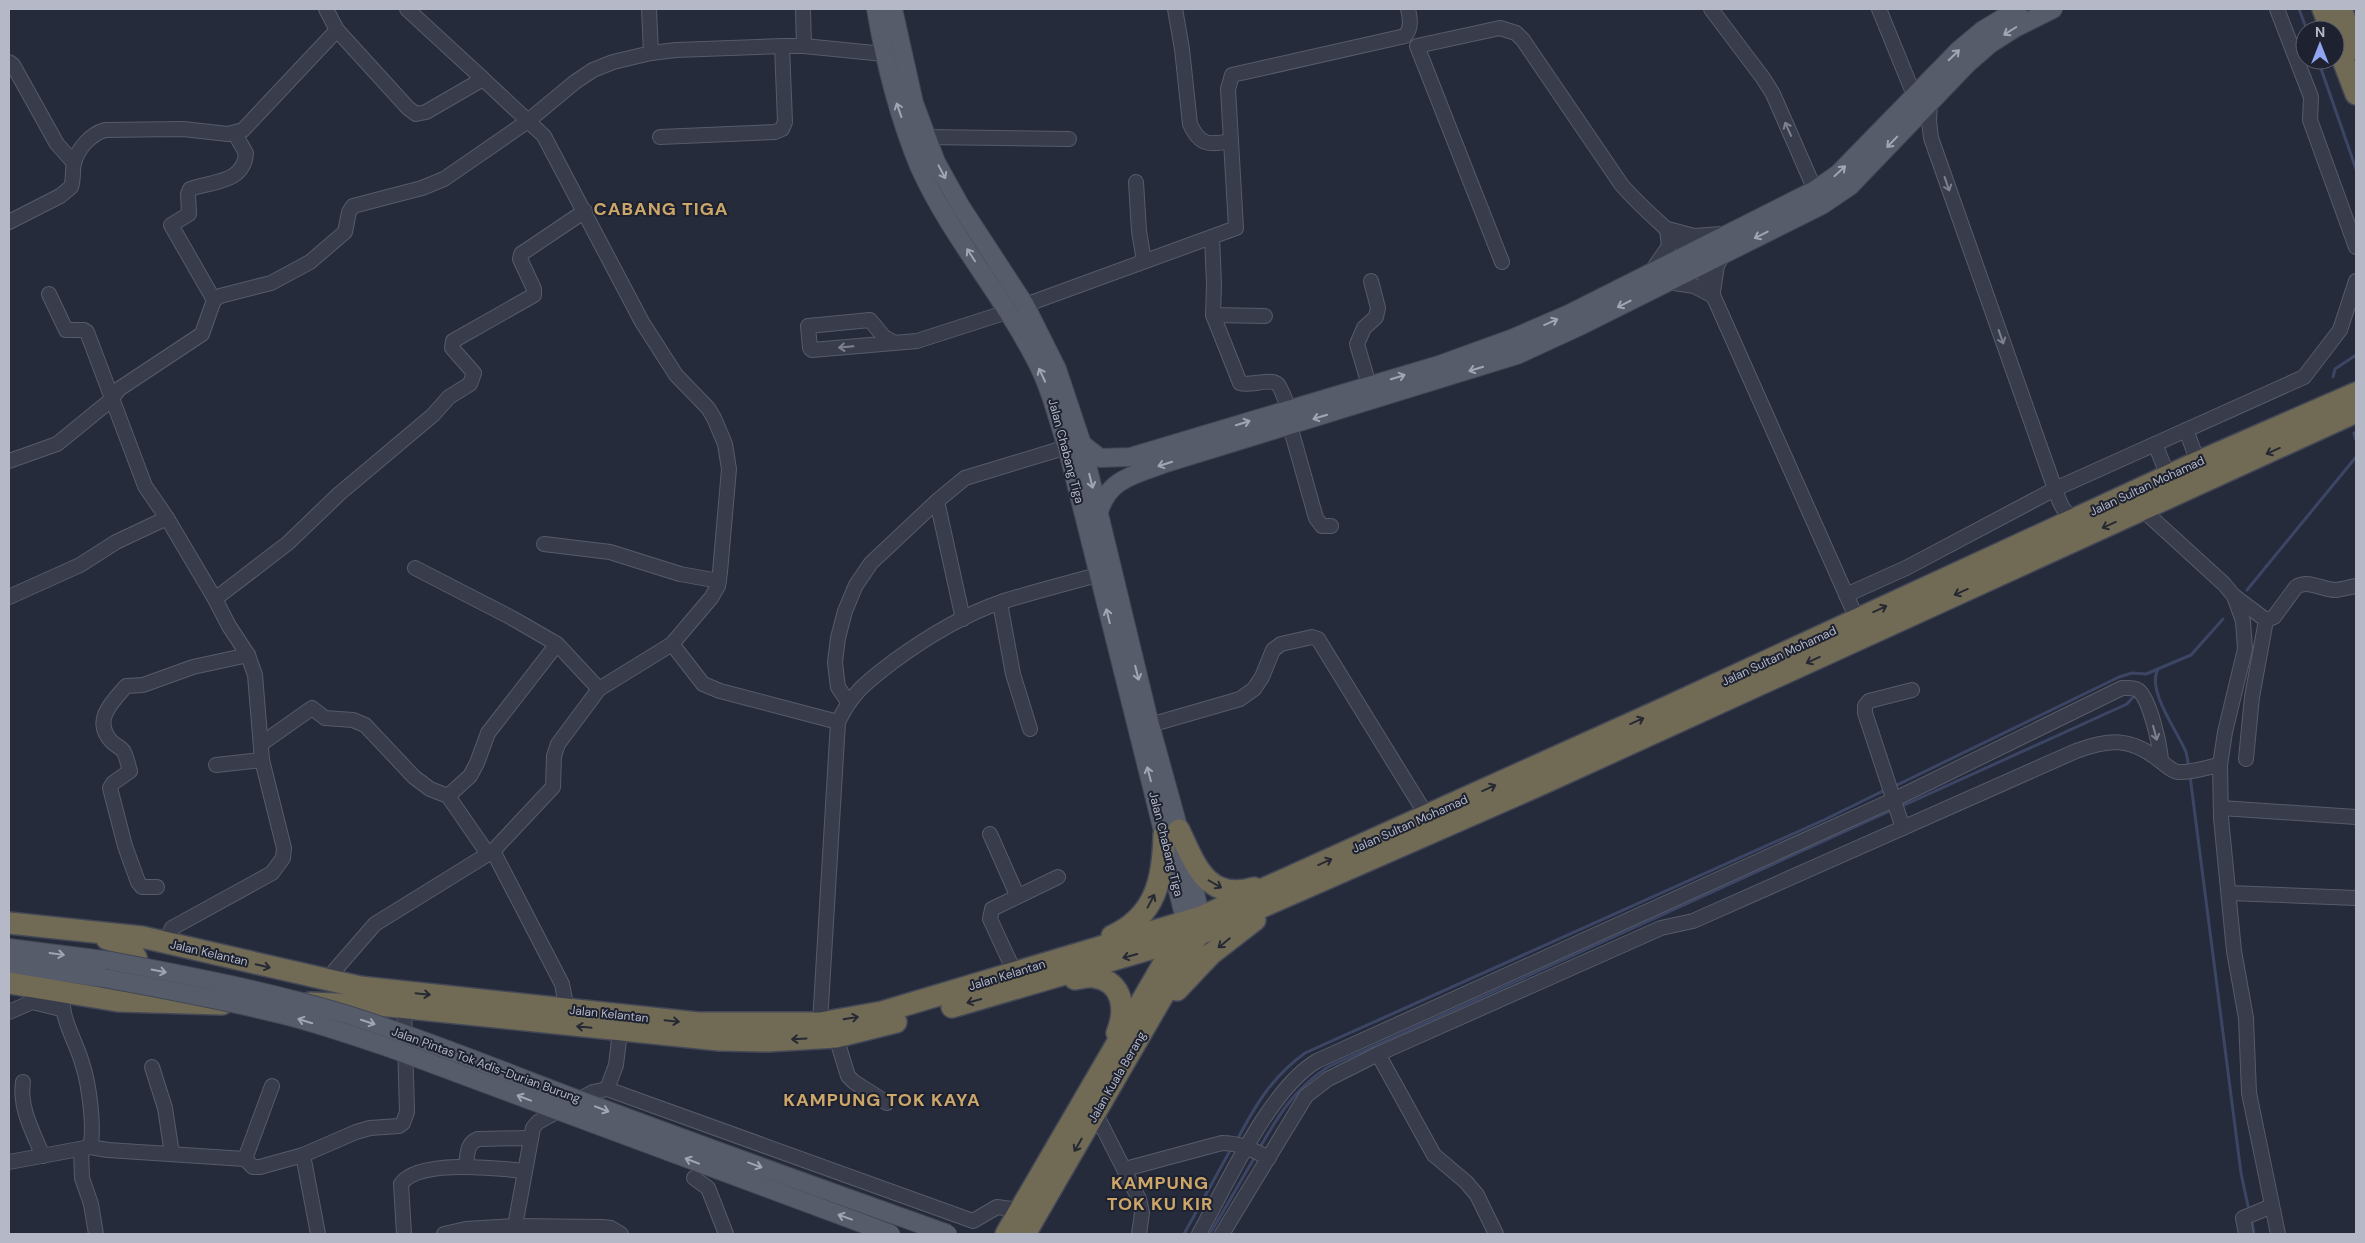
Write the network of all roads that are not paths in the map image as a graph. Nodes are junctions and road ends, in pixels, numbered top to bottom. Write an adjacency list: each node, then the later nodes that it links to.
1 (326, 9): 15 (street)
2 (407, 9): 23 (street)
3 (649, 9): 19 (street)
4 (803, 9): 17 (street)
5 (876, 9): 20 (main road, Jalan Chabang Tiga)
6 (893, 9): 30 (main road, Jalan Chabang Tiga)
7 (1175, 9): 33 (street)
8 (1408, 9): 33 (street)
9 (1711, 9): 36 (street, one-way to 9)
10 (1879, 9): 25 (street)
11 (2018, 9): 25 (main road, one-way to 11)
12 (2053, 9): 26 (main road, one-way to 26)
13 (2277, 9): 42 (street)
14 (2341, 9): 18 (highway)
15 (337, 30): 23 (street); 29 (street)
16 (782, 46): 17 (street); 19 (street); 31 (street)
17 (804, 46): 20 (street)
18 (2356, 50)
19 (650, 53): 27 (street)
20 (884, 54): 55 (main road, Jalan Chabang Tiga, one-way to 20)
21 (9, 62): 34 (street)
22 (2345, 65): 24 (highway)
23 (483, 80): 27 (street)
24 (2356, 94)
25 (1914, 95): 36 (main road, one-way to 25)
26 (1930, 104): 43 (main road, one-way to 43); 73 (street, one-way to 73)
27 (528, 121): 37 (street); 53 (street)
28 (1033, 131): 30 (street)
29 (235, 134): 34 (street); 53 (street)
30 (926, 134): 32 (street); 54 (main road, Jalan Chabang Tiga, one-way to 54)
31 (660, 137)
32 (1069, 139)
33 (1231, 142): 41 (street)
34 (74, 163): 38 (street)
35 (1136, 182): 45 (street)
36 (1815, 190): 40 (main road)
37 (585, 211): 83 (street); 88 (street)
38 (9, 222)
39 (1668, 229): 40 (street); 44 (street); 46 (street); 47 (street)
40 (1731, 233): 44 (main road)
41 (1212, 237): 45 (street); 56 (street)
42 (2356, 247)
43 (1724, 254): 44 (main road); 52 (street)
44 (1696, 260): 47 (main road); 50 (main road); 52 (street)
45 (1144, 261): 54 (street)
46 (1502, 262)
47 (1651, 273): 59 (main road, one-way to 47)
48 (1371, 281): 59 (street)
49 (2356, 281): 66 (street)
50 (1668, 282): 52 (street); 64 (main road, one-way to 64)
51 (49, 294): 62 (street)
52 (1713, 296): 85 (street)
53 (214, 300): 62 (street)
54 (1025, 305): 69 (main road, Jalan Chabang Tiga)
55 (1008, 312): 58 (street); 69 (main road, Jalan Chabang Tiga, one-way to 55)
56 (1213, 315): 57 (street); 64 (street)
57 (1265, 316)
58 (895, 343): 58 (street, one-way to 58)
59 (1369, 385): 64 (main road)
60 (2356, 388): 65 (highway)
61 (2356, 393): 65 (highway, Jalan Sultan Mohamad)
62 (111, 400): 70 (street); 77 (street)
63 (2356, 414): 65 (highway, Jalan Sultan Mohamad)
64 (1289, 418): 67 (main road); 79 (street)
65 (2314, 422): 71 (highway, Jalan Sultan Mohamad); 75 (highway, Jalan Sultan Mohamad, one-way to 75)
66 (2186, 430): 68 (street); 71 (street)
67 (1208, 442): 69 (main road); 76 (main road, one-way to 76)
68 (2155, 444): 72 (street); 73 (street)
69 (1074, 445): 74 (street); 76 (main road, Jalan Chabang Tiga, one-way to 76); 82 (main road, Jalan Chabang Tiga)
70 (9, 461)
71 (2198, 462): 72 (highway, Jalan Sultan Mohamad)
72 (2168, 476): 78 (highway, Jalan Sultan Mohamad)
73 (2055, 489): 78 (street); 85 (street)
74 (937, 501): 90 (street); 98 (street)
75 (2142, 510): 86 (street); 119 (highway, Jalan Sultan Mohamad, one-way to 119)
76 (1098, 512): 100 (main road, Jalan Chabang Tiga, one-way to 100)
77 (167, 518): 87 (street); 88 (street)
78 (2077, 518): 91 (highway, Jalan Sultan Mohamad, one-way to 78)
79 (1331, 526)
80 (544, 544): 83 (street)
81 (415, 568): 93 (street)
82 (1097, 575): 89 (street); 114 (main road, Jalan Chabang Tiga, one-way to 82)
83 (719, 581): 94 (street)
84 (2356, 586): 92 (street)
85 (1846, 595): 91 (street)
86 (2234, 596): 92 (street); 107 (street)
87 (9, 597)
88 (215, 599): 95 (street)
89 (1000, 603): 90 (street); 101 (street)
90 (963, 619): 98 (street)
91 (1857, 619): 111 (highway, Jalan Sultan Mohamad, one-way to 91)
92 (2266, 620): 103 (street)
93 (557, 644): 96 (street); 108 (street)
94 (672, 644): 96 (street); 99 (street)
95 (248, 655): 102 (street); 120 (street)
96 (599, 688): 116 (street)
97 (1912, 690): 109 (street)
98 (848, 702): 99 (street)
99 (838, 722): 140 (street)
100 (1150, 724): 111 (street); 114 (main road, Jalan Chabang Tiga)
101 (1030, 729)
102 (261, 744): 104 (street); 108 (street)
103 (2246, 759)
104 (262, 760): 106 (street); 128 (street)
105 (2160, 760): 107 (street); 109 (street, one-way to 105); 113 (street)
106 (216, 765)
107 (2220, 765): 110 (street)
108 (448, 796): 116 (street)
109 (1893, 799): 113 (street); 124 (street)
110 (2221, 808): 112 (street); 121 (street)
111 (1427, 816): 117 (highway, Jalan Sultan Mohamad, one-way to 111)
112 (2356, 817)
113 (1903, 828): 124 (street)
114 (1172, 832): 117 (highway, one-way to 117); 126 (main road, Jalan Chabang Tiga); 130 (highway, one-way to 114)
115 (990, 834): 122 (street)
116 (491, 852): 133 (street); 139 (street)
117 (1298, 875): 126 (highway, Jalan Sultan Mohamad)
118 (1058, 877): 122 (street)
119 (1324, 880): 126 (highway, Jalan Sultan Mohamad); 141 (highway, one-way to 141)
120 (156, 887)
121 (2229, 893): 123 (street); 164 (street)
122 (1017, 895): 132 (street)
123 (2356, 898)
124 (1657, 918): 144 (street); 154 (street)
125 (13, 923): 128 (highway, Jalan Kelantan); 136 (highway)
126 (1195, 925): 127 (highway, Jalan Kelantan); 130 (highway, Jalan Kelantan); 141 (highway, Jalan Kuala Berang)
127 (1177, 942): 135 (highway, Jalan Kelantan, one-way to 135); 146 (highway, Jalan Kuala Berang)
128 (165, 943): 133 (highway, Jalan Kelantan, one-way to 133)
129 (9, 948): 176 (main road, Jalan Pintas Tok Adis-Durian Burung, one-way to 176, bridge)
130 (1069, 956): 132 (highway, Jalan Kelantan)
131 (9, 965): 175 (main road, Jalan Pintas Tok Adis-Durian Burung, one-way to 131, bridge)
132 (1015, 973): 140 (highway, Jalan Kelantan, one-way to 132)
133 (331, 981): 139 (highway, Jalan Kelantan, one-way to 139)
134 (9, 982): 136 (highway, Jalan Kelantan)
135 (1036, 983): 143 (highway, Jalan Kelantan, one-way to 143); 146 (highway)
136 (62, 995): 137 (highway, Jalan Kelantan); 138 (street); 153 (street)
137 (404, 1007): 142 (highway, Jalan Kelantan, one-way to 137); 156 (street)
138 (11, 1009)
139 (567, 1010): 140 (highway, Jalan Kelantan, one-way to 140)
140 (820, 1023)
141 (1148, 1024): 151 (highway, Jalan Kuala Berang)
142 (620, 1031): 143 (highway, Jalan Kelantan, one-way to 142); 149 (street)
143 (836, 1037): 150 (street)
144 (1378, 1054): 154 (street); 181 (street)
145 (152, 1067): 155 (street)
146 (1099, 1075): 165 (highway, Jalan Kuala Berang)
147 (23, 1082): 157 (street)
148 (272, 1086): 158 (street)
149 (607, 1089): 152 (street); 165 (street)
150 (886, 1103)
151 (1096, 1114): 161 (street); 178 (highway, Jalan Kuala Berang, one-way to 178)
152 (529, 1138): 160 (street); 162 (street)
153 (85, 1148): 155 (street); 157 (street); 169 (street)
154 (1259, 1153): 161 (street); 168 (street); 180 (street)
155 (172, 1154): 158 (street)
156 (303, 1155): 158 (street); 170 (street)
157 (43, 1156): 159 (street)
158 (245, 1159)
159 (9, 1162)
160 (466, 1166): 162 (street); 171 (street)
161 (1126, 1169): 179 (street)
162 (524, 1171): 166 (street)
163 (694, 1178): 174 (street)
164 (2272, 1206): 182 (street); 183 (street)
165 (1020, 1210): 177 (highway, Jalan Kuala Berang)
166 (515, 1226): 167 (street); 173 (street)
167 (466, 1231): 172 (street)
168 (1206, 1232)
169 (96, 1234)
170 (318, 1234)
171 (404, 1234)
172 (444, 1234)
173 (621, 1234)
174 (726, 1234)
175 (891, 1234)
176 (948, 1234)
177 (1006, 1234)
178 (1025, 1234)
179 (1139, 1234)
180 (1222, 1234)
181 (1496, 1234)
182 (2246, 1234)
183 (2278, 1234)

